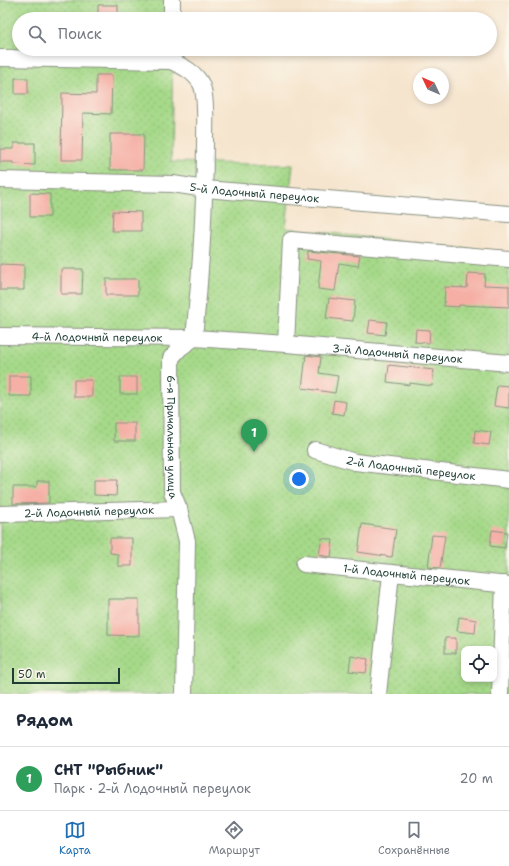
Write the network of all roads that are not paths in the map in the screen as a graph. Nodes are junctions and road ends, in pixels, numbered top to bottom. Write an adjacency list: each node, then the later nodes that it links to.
1 (172, 0): 2 (street)
2 (172, 12)
3 (114, 56): 5 (street)
4 (172, 56): 7 (street)
5 (0, 58)
6 (0, 180): 7 (street, 5-й Лодочный переулок)
7 (205, 189): 8 (street, 5-й Лодочный переулок); 11 (street)
8 (509, 214)
9 (509, 259): 12 (street)
10 (0, 336): 11 (street, 4-й Лодочный переулок)
11 (194, 338): 12 (street, 4-й Лодочный переулок); 16 (street, 6-я Причальная улица)
12 (286, 344): 13 (street, 3-й Лодочный переулок)
13 (509, 363)
14 (314, 450): 15 (street, 2-й Лодочный переулок)
15 (509, 480)
16 (179, 510): 17 (street, 2-й Лодочный переулок); 21 (street, 6-я Причальная улица)
17 (0, 514)
18 (304, 564): 19 (street, 1-й Лодочный переулок)
19 (391, 574): 20 (street, 1-й Лодочный переулок); 22 (street)
20 (507, 584): 23 (street)
21 (184, 694)
22 (378, 694)
23 (500, 694)

